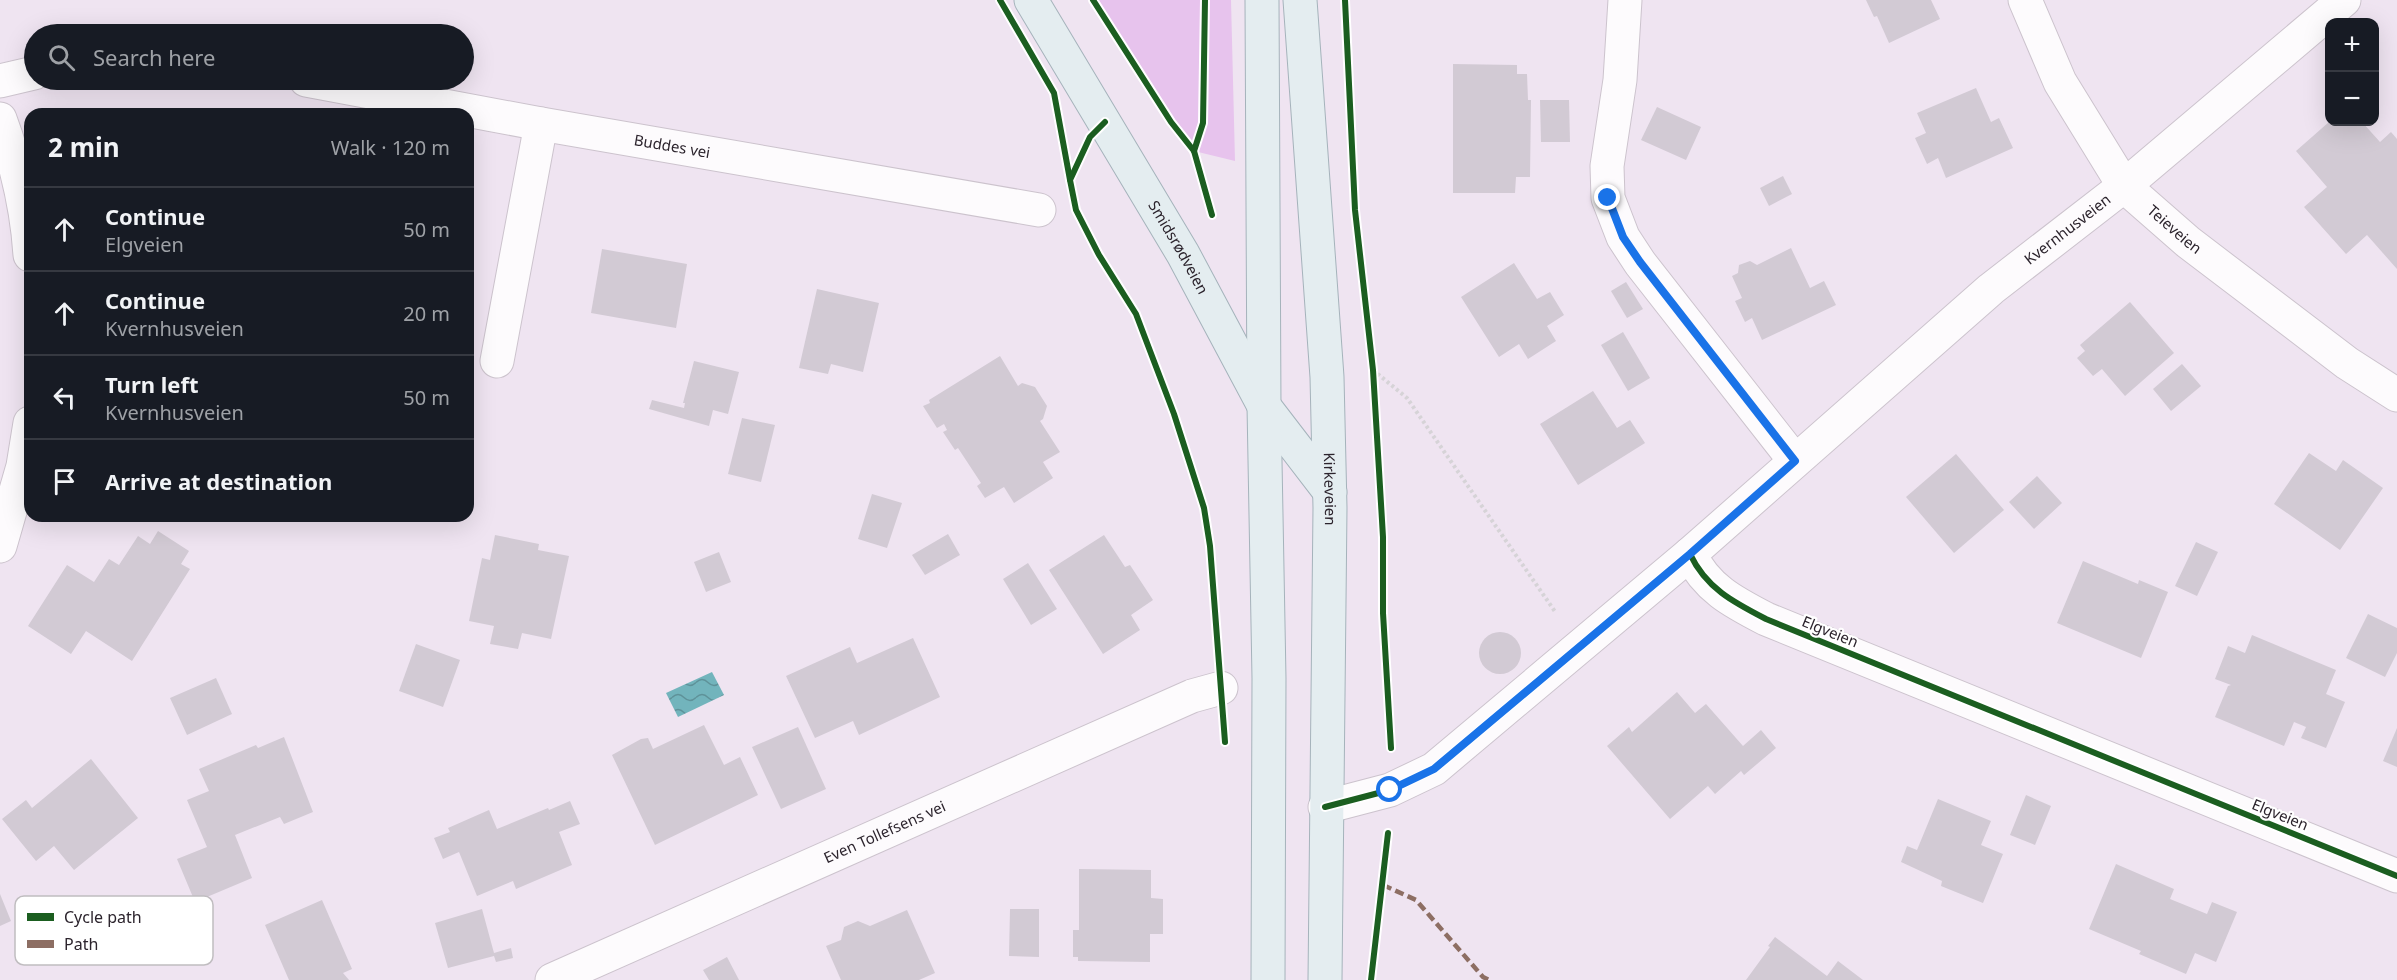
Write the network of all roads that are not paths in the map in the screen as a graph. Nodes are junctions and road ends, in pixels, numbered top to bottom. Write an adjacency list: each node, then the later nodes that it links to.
1 (1031, 0): 19 (main road, Smidsrødveien)
2 (1262, 0): 19 (main road)
3 (1300, 0): 22 (main road, Kirkeveien)
4 (1625, 0): 21 (street)
5 (2025, 0): 14 (street, Teieveien)
6 (2344, 0): 14 (street, Kvernhusveien)
7 (24, 75): 8 (street)
8 (0, 81)
9 (359, 90): 10 (street, Buddes vei)
10 (456, 108)
11 (474, 111): 13 (street, Buddes vei)
12 (0, 119): 16 (street)
13 (541, 124): 15 (street, Buddes vei); 17 (street)
14 (2124, 186): 18 (street, Teieveien); 21 (street, Kvernhusveien)
15 (1038, 210)
16 (24, 211)
17 (497, 361)
18 (2397, 394)
19 (1263, 406): 22 (main road, Smidsrødveien); 29 (main road)
20 (24, 460): 23 (street)
21 (1795, 461): 24 (street, Kvernhusveien)
22 (1330, 492): 26 (main road, Kirkeveien)
23 (0, 546)
24 (1690, 554): 26 (street); 27 (street, Elgveien)
25 (1221, 688): 28 (street, Even Tollefsens vei)
26 (1325, 807): 30 (main road, Kirkeveien)
27 (2397, 876)
28 (552, 980)
29 (1268, 980)
30 (1325, 980)

